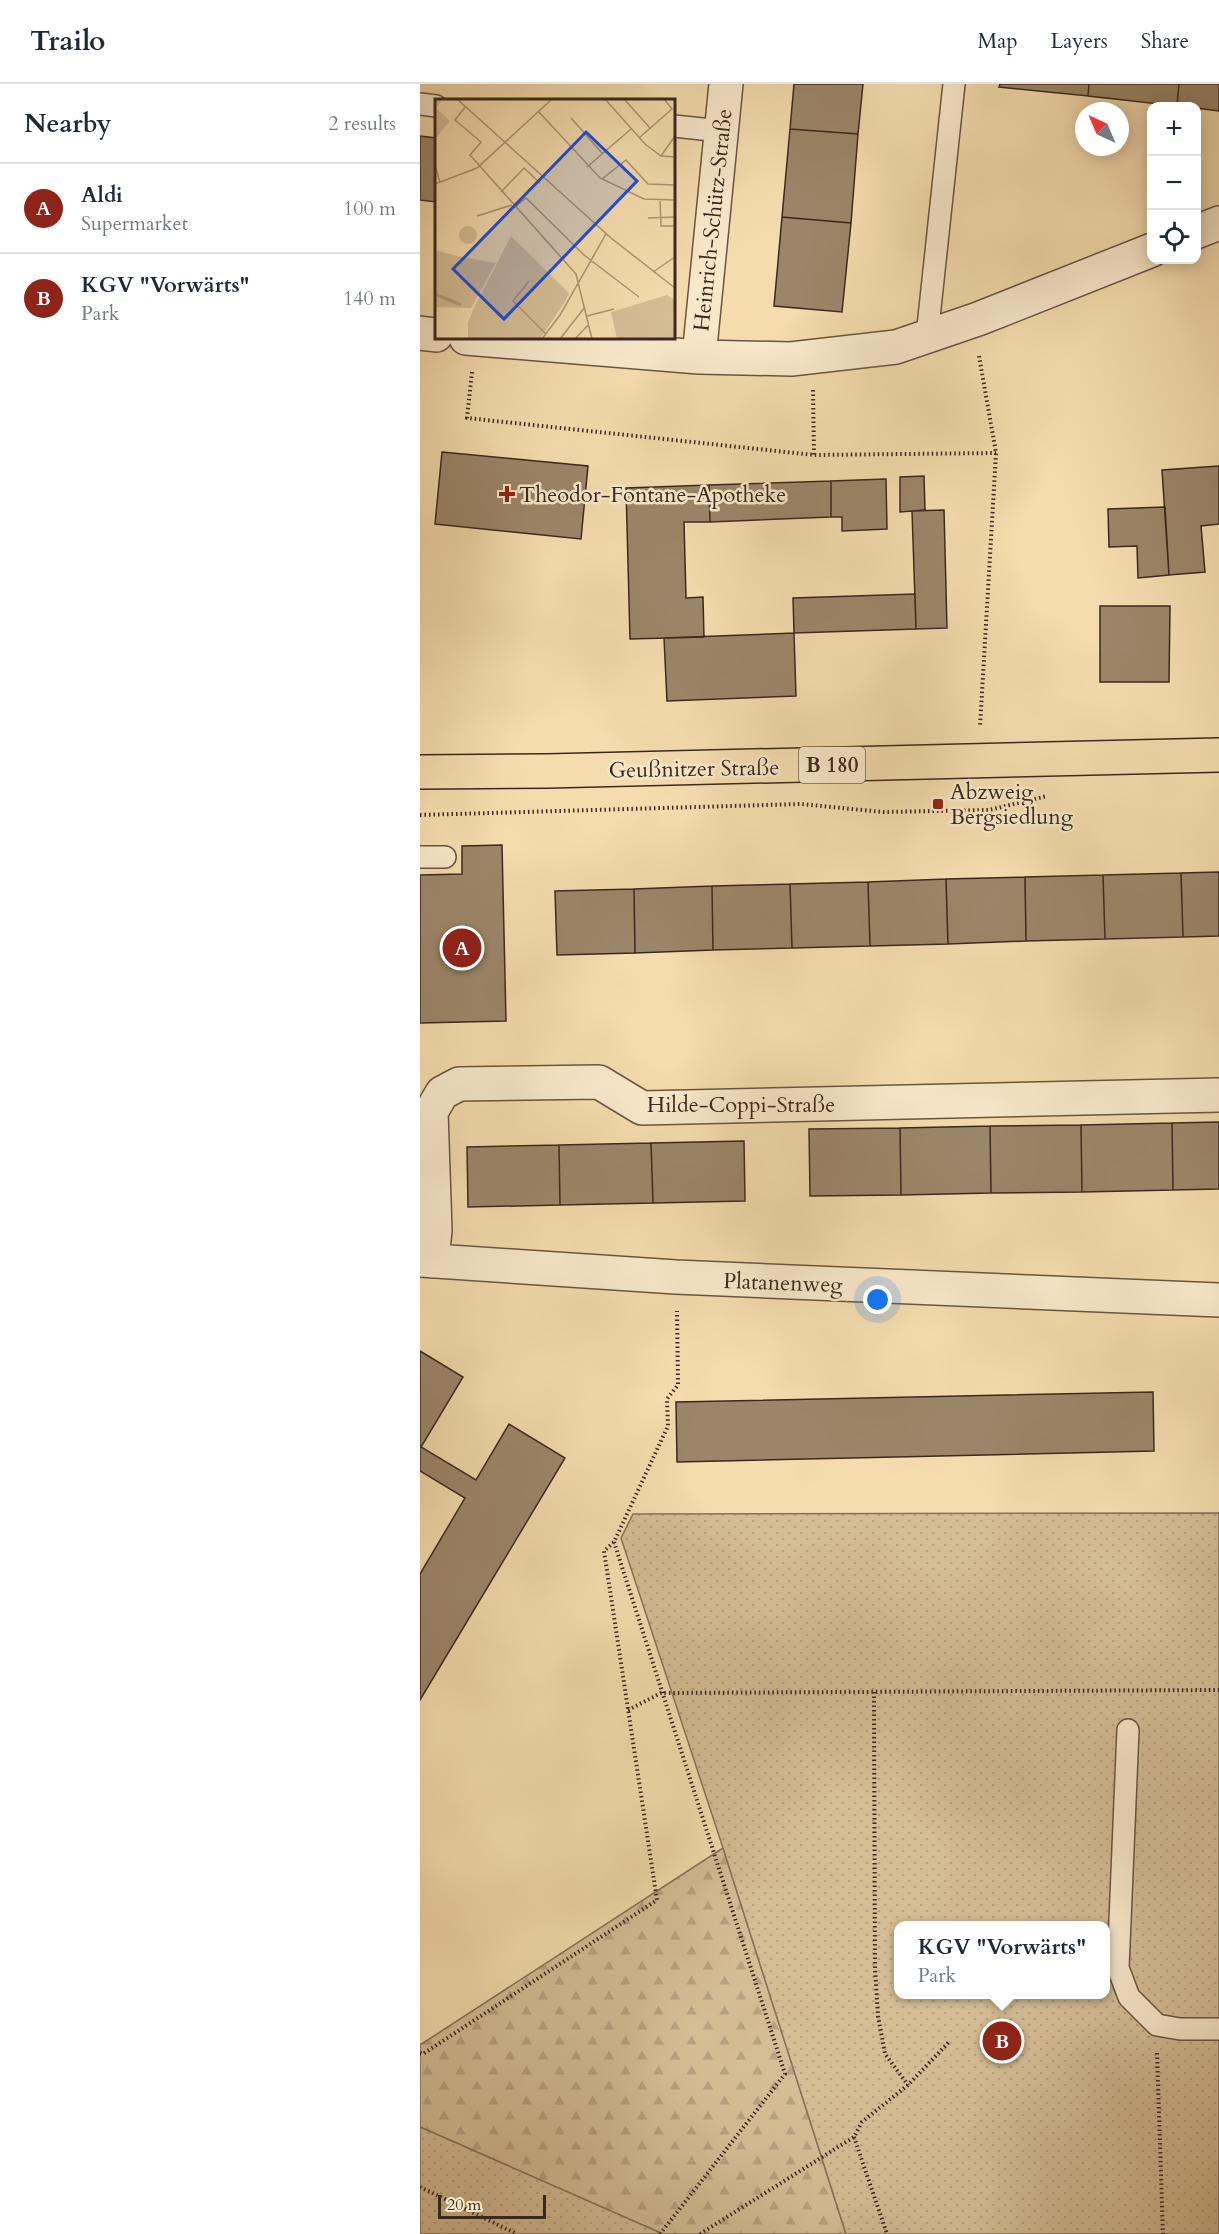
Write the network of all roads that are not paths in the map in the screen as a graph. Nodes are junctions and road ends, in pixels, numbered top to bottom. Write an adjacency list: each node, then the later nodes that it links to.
1 (726, 84): 6 (street, Heinrich-Schütz-Straße)
2 (954, 84): 12 (lane)
3 (420, 104): 4 (lane)
4 (435, 106)
5 (675, 126): 6 (lane)
6 (721, 130): 14 (street, Heinrich-Schütz-Straße)
7 (1219, 223): 8 (street)
8 (1201, 230)
9 (1147, 252): 12 (street)
10 (420, 333): 11 (street)
11 (435, 335)
12 (927, 336): 14 (street)
13 (483, 339): 14 (street)
14 (699, 357)
15 (1219, 755): 16 (main road, Geußnitzer Straße / B 180)
16 (420, 772)
17 (445, 856): 18 (lane)
18 (420, 857)
19 (1219, 1095): 20 (street, Hilde-Coppi-Straße)
20 (426, 1261): 21 (street, Platanenweg)
21 (1219, 1300)
22 (1128, 1730): 23 (lane)
23 (1219, 2029)

